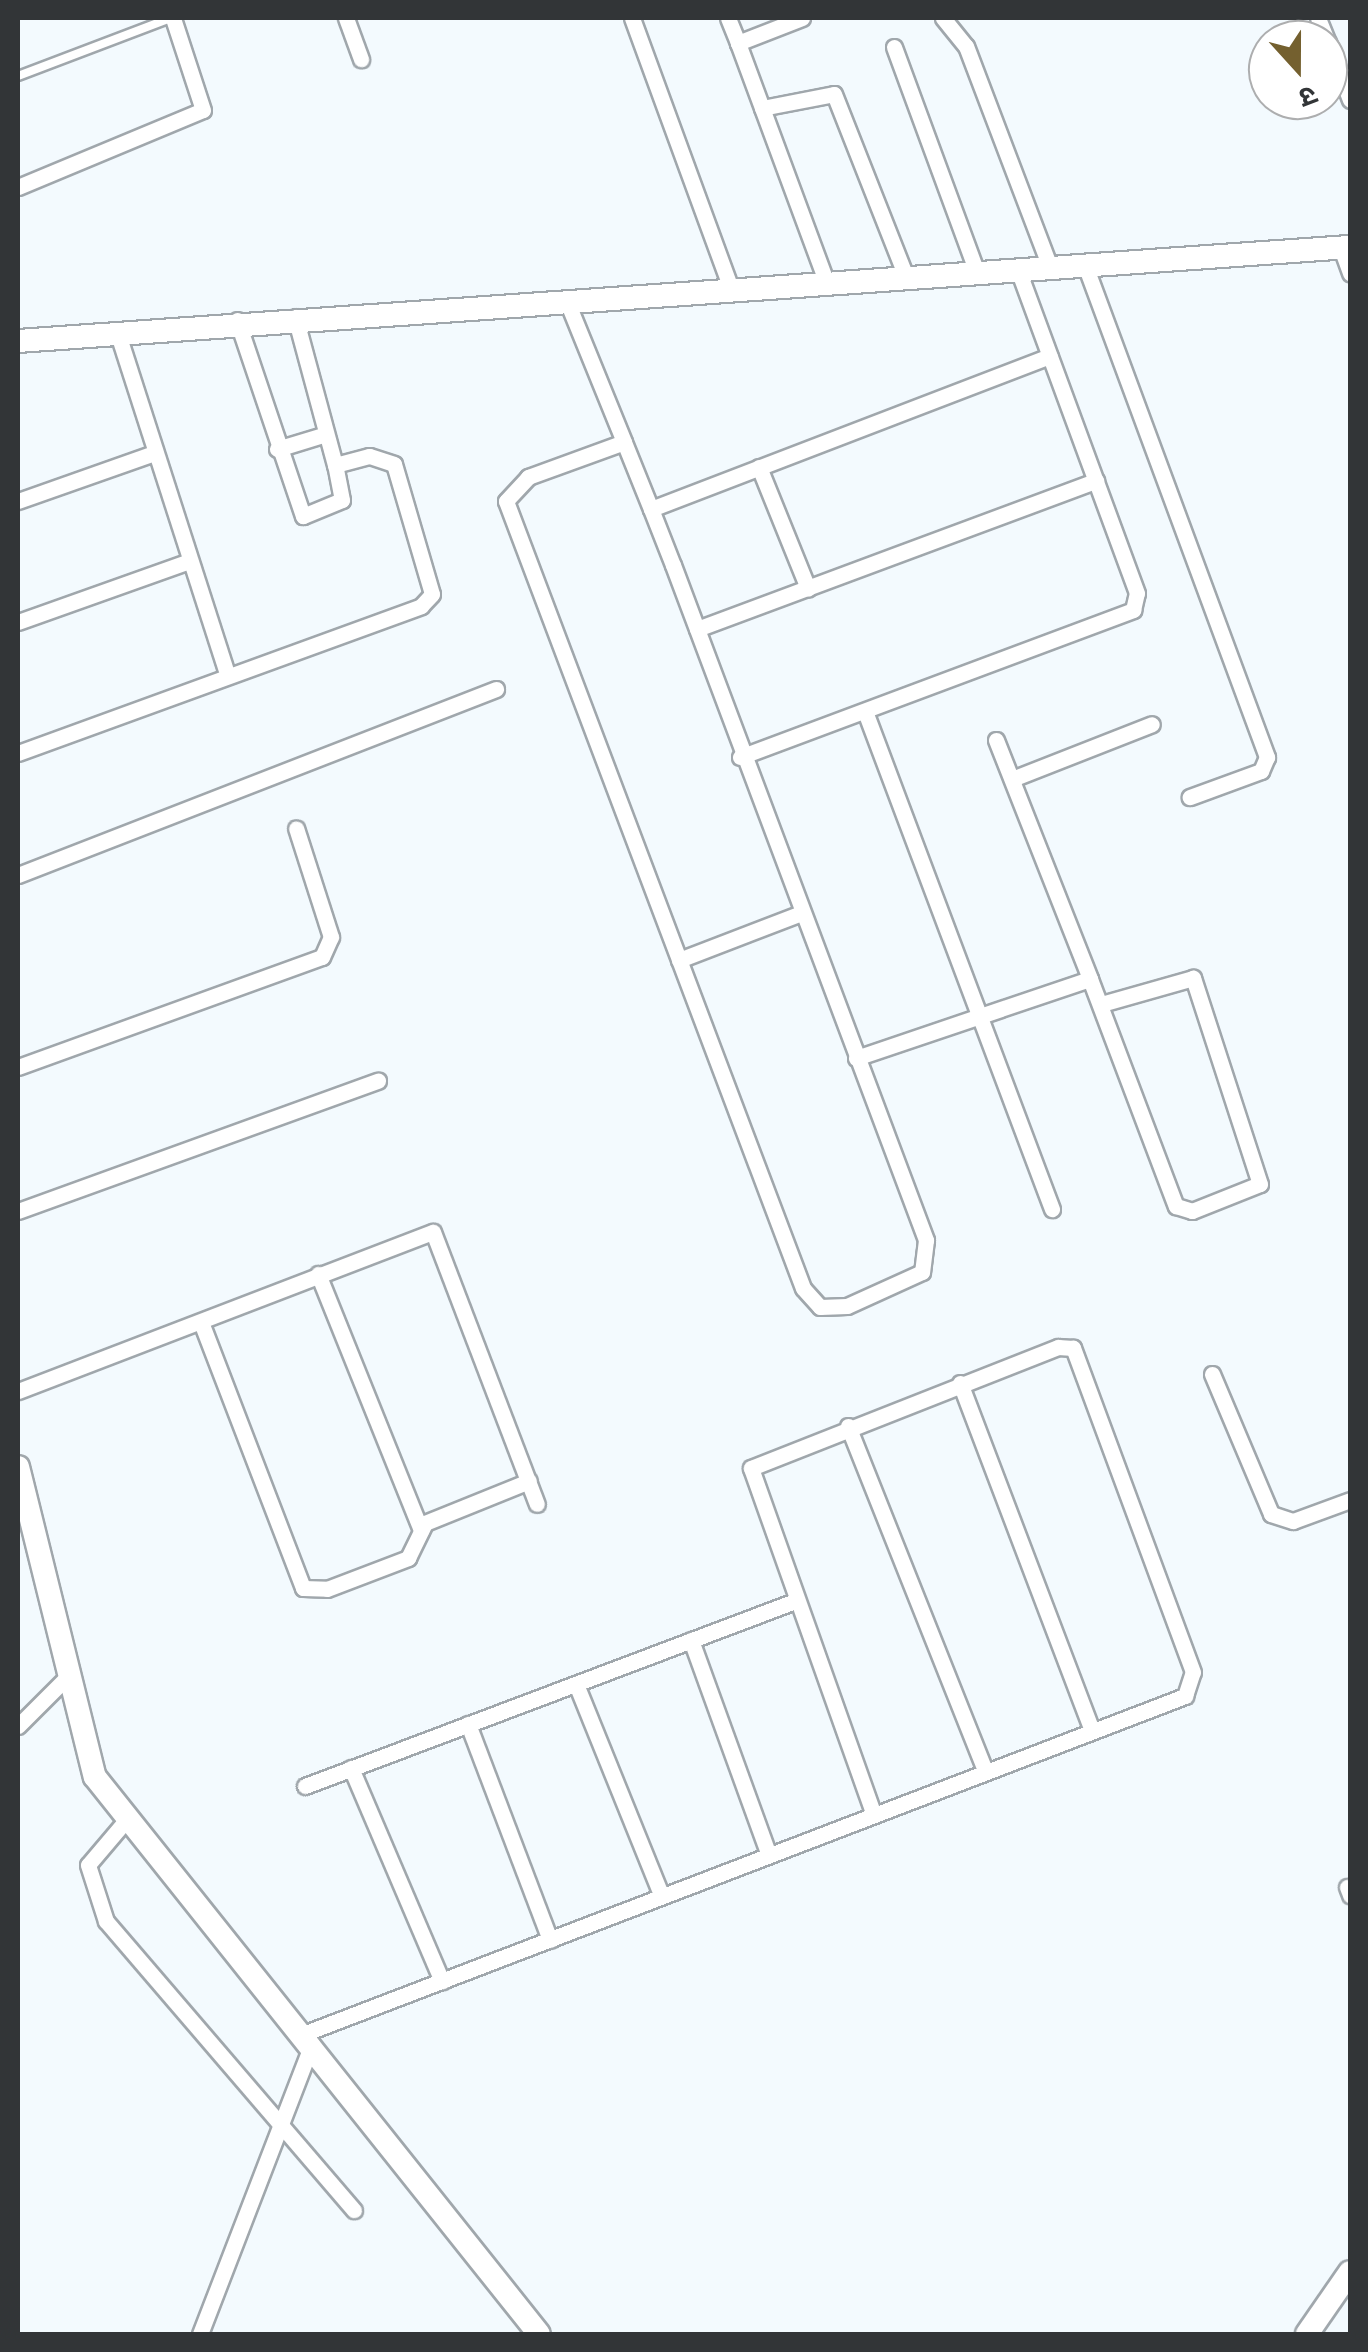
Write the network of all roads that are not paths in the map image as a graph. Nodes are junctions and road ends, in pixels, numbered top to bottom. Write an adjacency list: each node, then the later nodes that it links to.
1 (172, 18): 10 (lane); 12 (street)
2 (346, 18): 9 (street)
3 (632, 18): 21 (street)
4 (728, 18): 7 (street)
5 (802, 18): 7 (street)
6 (943, 18): 15 (street)
7 (738, 43): 11 (street)
8 (894, 48): 17 (street)
9 (361, 58)
10 (18, 76)
11 (762, 108): 19 (street); 20 (street)
12 (18, 186)
13 (1346, 248): 14 (street); 18 (street)
14 (1085, 265): 15 (street); 49 (street)
15 (1050, 267): 16 (street)
16 (1018, 268): 17 (street); 27 (street)
17 (976, 272): 19 (street)
18 (1350, 274)
19 (906, 277): 20 (street)
20 (826, 283): 21 (street)
21 (730, 288): 22 (street)
22 (566, 299): 23 (street); 29 (street)
23 (295, 316): 24 (street); 28 (street)
24 (237, 320): 25 (street); 30 (street)
25 (117, 331): 26 (street); 31 (street)
26 (18, 341)
27 (1050, 356): 33 (street); 34 (street)
28 (326, 434): 30 (street); 32 (street)
29 (624, 442): 36 (street); 53 (street)
30 (277, 449): 32 (street)
31 (154, 453): 35 (street); 37 (street)
32 (335, 466): 41 (street)
33 (759, 468): 36 (street); 38 (street)
34 (1096, 482): 38 (street); 43 (street)
35 (18, 501)
36 (651, 509): 40 (street)
37 (188, 561): 39 (street); 41 (street)
38 (808, 588): 40 (street)
39 (18, 622)
40 (697, 629): 47 (street)
41 (228, 676): 46 (street)
42 (496, 689): 51 (street)
43 (866, 714): 47 (street); 56 (street)
44 (1152, 724): 48 (street)
45 (996, 740): 48 (street)
46 (18, 752)
47 (740, 757): 52 (street)
48 (1012, 780): 54 (street)
49 (1190, 797)
50 (296, 828): 58 (street)
51 (18, 874)
52 (799, 914): 53 (street); 57 (street)
53 (679, 960): 57 (street)
54 (1090, 979): 55 (street); 56 (street)
55 (1101, 1004): 55 (street)
56 (982, 1013): 57 (street); 60 (street)
57 (856, 1058)
58 (18, 1067)
59 (378, 1082): 61 (street)
60 (1052, 1209)
61 (18, 1211)
62 (318, 1274): 63 (street); 69 (street); 72 (street)
63 (202, 1322): 66 (street); 72 (street)
64 (1212, 1374): 70 (street)
65 (960, 1383): 67 (street); 79 (street); 79 (street)
66 (18, 1391)
67 (848, 1426): 73 (street); 81 (street)
68 (18, 1466): 75 (street)
69 (528, 1480): 71 (street); 72 (street)
70 (1350, 1500)
71 (537, 1504)
72 (421, 1530)
73 (795, 1601): 74 (street); 83 (street)
74 (691, 1640): 76 (street); 85 (street)
75 (68, 1677): 78 (street); 84 (street)
76 (576, 1684): 77 (street); 86 (street)
77 (468, 1724): 80 (street); 87 (street)
78 (18, 1726)
79 (1092, 1731): 81 (street)
80 (351, 1768): 82 (street); 88 (street)
81 (985, 1771): 83 (street)
82 (305, 1786)
83 (873, 1813): 85 (street)
84 (127, 1819): 89 (street); 90 (street)
85 (768, 1853): 86 (street)
86 (661, 1894): 87 (street)
87 (550, 1940): 88 (street)
88 (442, 1981): 89 (street)
89 (307, 2039): 90 (street); 94 (street)
90 (282, 2123): 91 (street); 93 (street)
91 (354, 2210)
92 (1350, 2272): 95 (street)
93 (200, 2334)
94 (539, 2334)
95 (1307, 2334)

